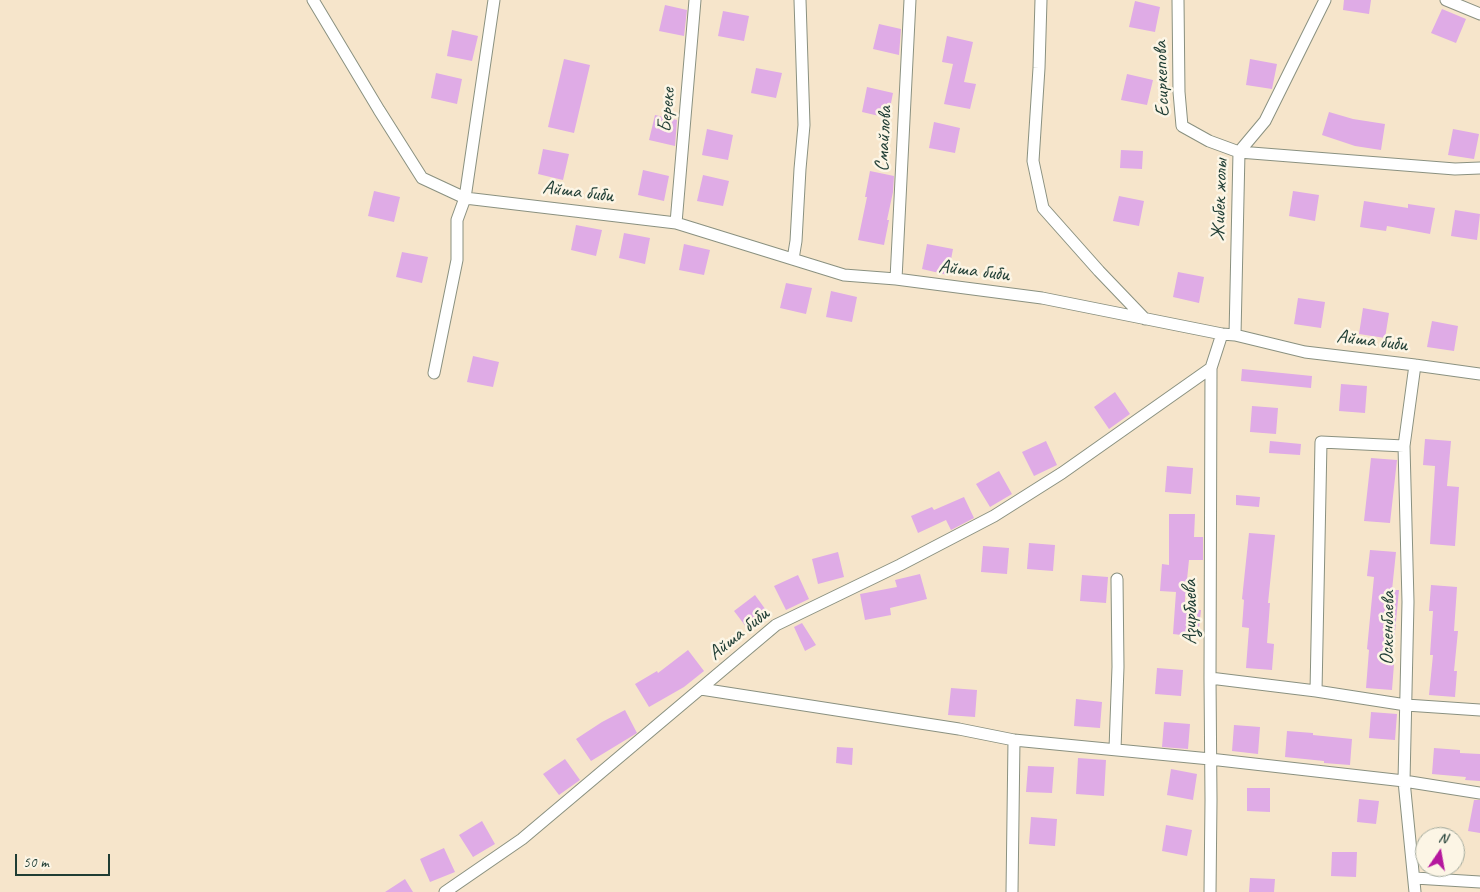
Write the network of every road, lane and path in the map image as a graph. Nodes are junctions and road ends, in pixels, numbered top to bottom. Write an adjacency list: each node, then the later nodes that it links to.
1 (313, 0): 14 (street, Айша биби)
2 (494, 0): 14 (street)
3 (695, 0): 15 (street, Береке)
4 (800, 0): 16 (street)
5 (910, 0): 17 (street, Смайлова)
6 (1041, 0): 18 (street)
7 (1178, 0): 12 (street, Есиркепова)
8 (1325, 0): 12 (street, Жибек жолы)
9 (1446, 0): 10 (street)
10 (1467, 4): 11 (street)
11 (1480, 14)
12 (1239, 152): 13 (street); 20 (street, Жибек жолы)
13 (1480, 168)
14 (465, 198): 15 (street, Айша биби); 23 (street)
15 (676, 223): 16 (street, Айша биби)
16 (793, 259): 17 (street, Айша биби)
17 (896, 280): 18 (street, Айша биби)
18 (1145, 319): 19 (street, Айша биби)
19 (1222, 334): 20 (street, Айша биби); 22 (street, Азирбаева)
20 (1235, 335): 21 (street, Айша биби)
21 (1415, 364): 24 (street, Айша биби); 25 (street, Оскенбаева)
22 (1211, 368): 27 (street, Азирбаева); 28 (street, Айша биби)
23 (434, 373)
24 (1480, 374)
25 (1404, 446): 29 (street); 30 (street, Оскенбаева)
26 (1116, 579): 33 (street)
27 (1210, 678): 29 (street); 34 (street, Азирбаева)
28 (701, 689): 32 (street); 39 (street, Айша биби)
29 (1316, 691): 30 (street)
30 (1406, 705): 31 (street); 35 (street, Оскенбаева)
31 (1480, 710)
32 (1014, 740): 33 (street); 40 (street)
33 (1115, 750): 34 (street)
34 (1210, 759): 35 (street); 41 (street, Азирбаева)
35 (1404, 781): 36 (street); 37 (street, Оскенбаева)
36 (1480, 793)
37 (1414, 878): 38 (street); 42 (street, Оскенбаева)
38 (1480, 882)
39 (445, 892)
40 (1012, 892)
41 (1210, 892)
42 (1415, 892)

